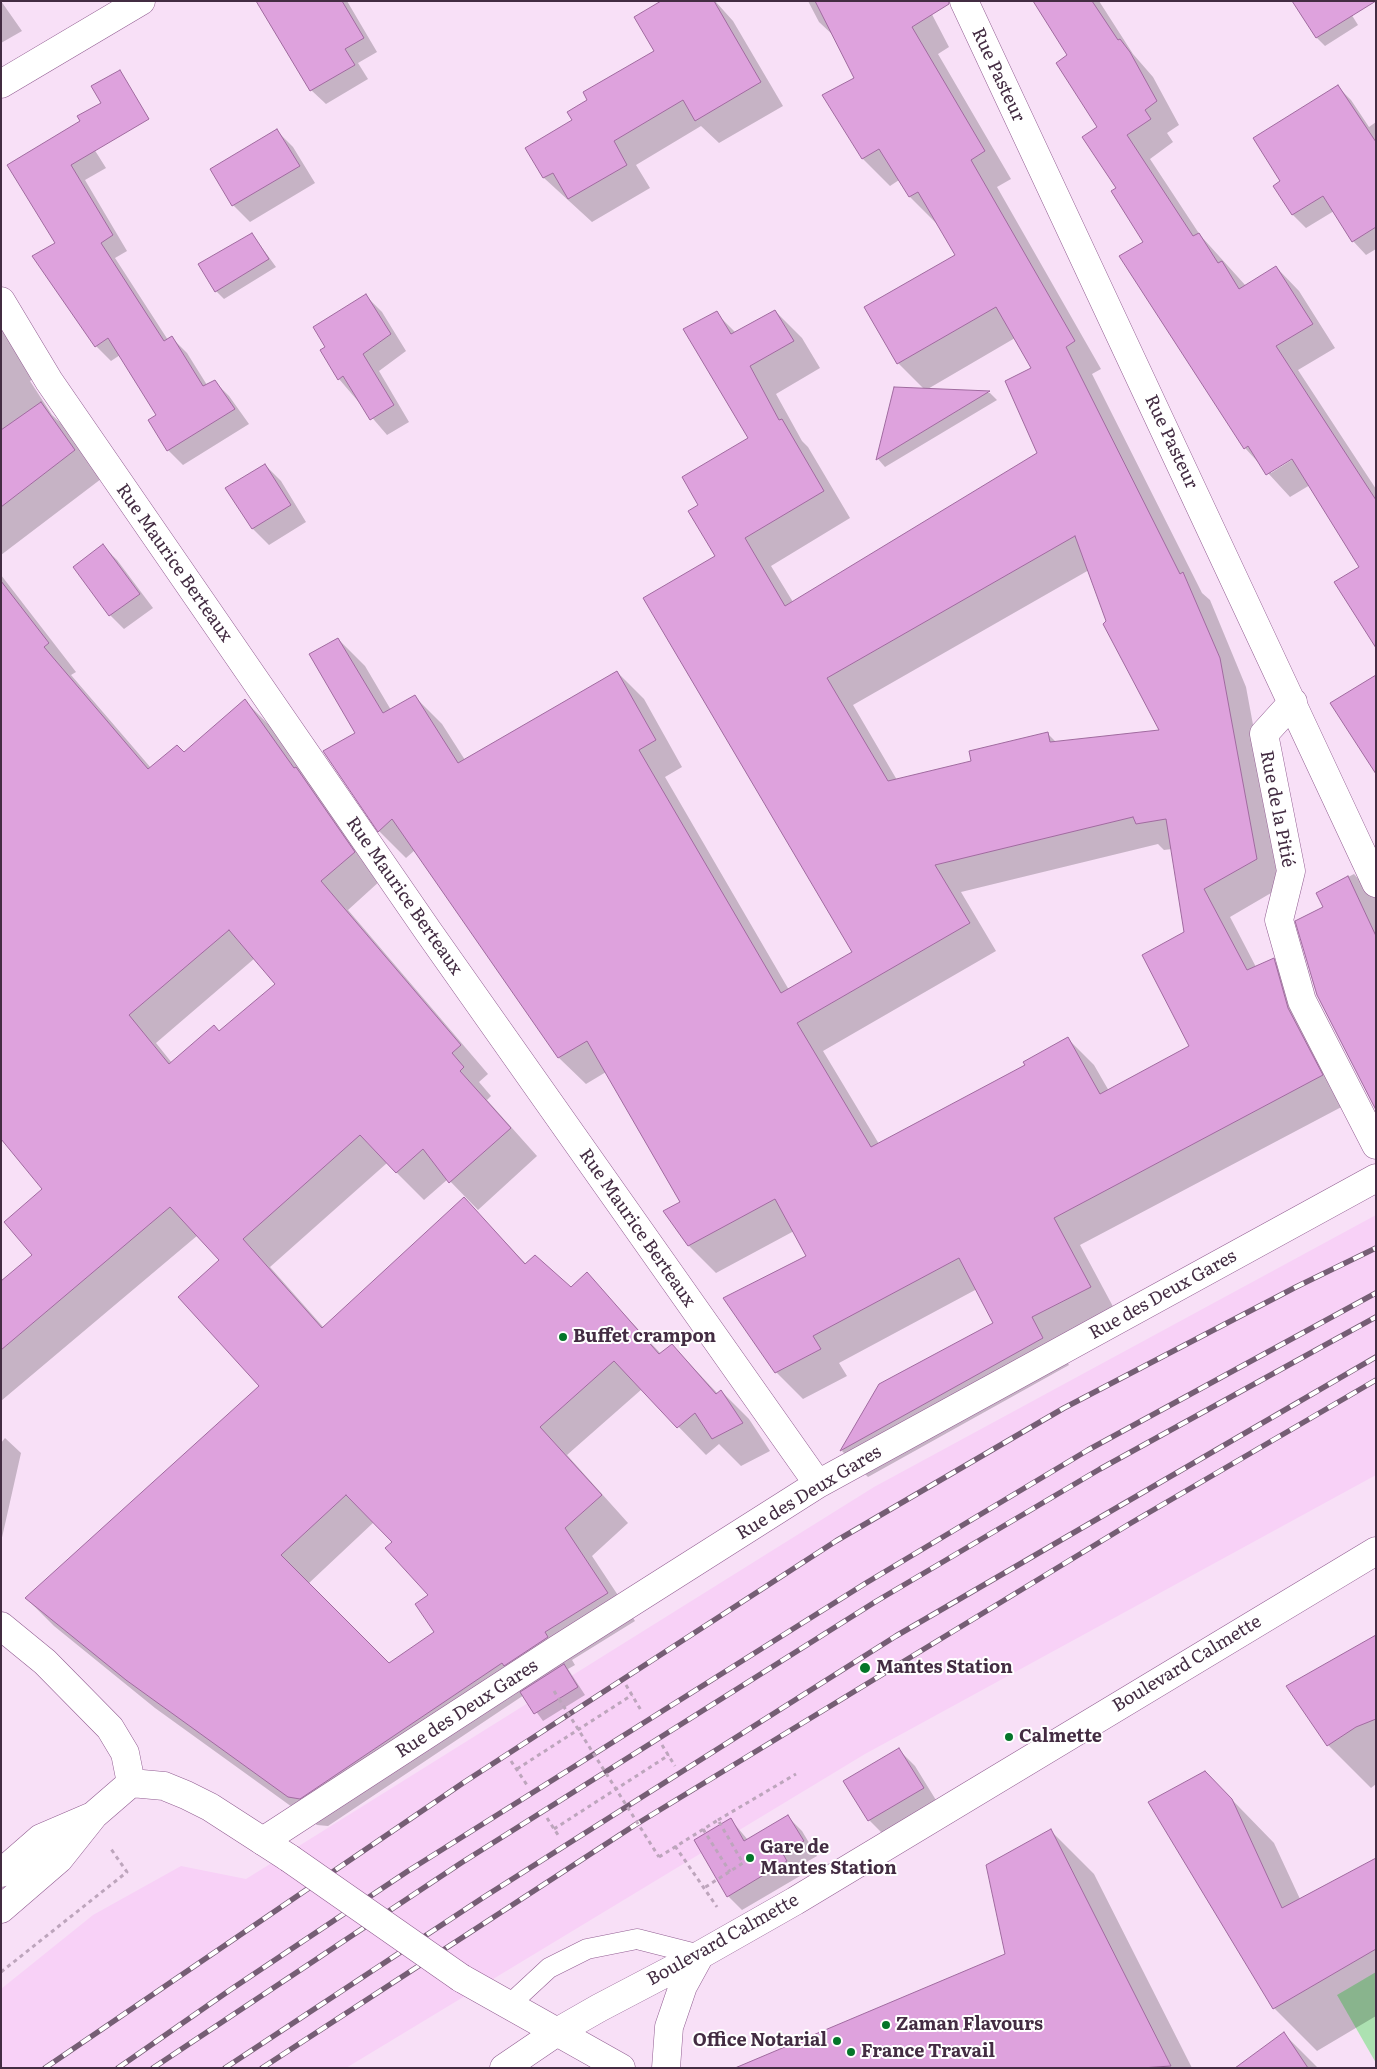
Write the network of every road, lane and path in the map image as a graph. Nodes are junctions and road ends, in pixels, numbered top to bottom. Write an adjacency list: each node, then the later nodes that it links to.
1 (142, 1): 3 (street)
2 (964, 1): 5 (street, Rue Pasteur)
3 (1, 84)
4 (1, 301): 9 (street, Rue Maurice Berteaux)
5 (1293, 702): 6 (street, Rue Pasteur); 7 (street, Rue de la Pitié)
6 (1376, 883)
7 (1376, 1145)
8 (1376, 1178): 9 (street, Rue des Deux Gares)
9 (818, 1484): 32 (street, Rue des Deux Gares)
10 (1376, 1550): 39 (street, Boulevard Calmette)
11 (1, 1626): 23 (street)
12 (626, 1685): 13 (path)
13 (632, 1695): 15 (path); 16 (path)
14 (559, 1699): 16 (path, bridge)
15 (642, 1712)
16 (579, 1729): 21 (path); 25 (path, bridge)
17 (662, 1745): 18 (path)
18 (669, 1755): 20 (path); 25 (path)
19 (512, 1760): 21 (path)
20 (675, 1766)
21 (516, 1769): 24 (path)
22 (796, 1774): 28 (path)
23 (131, 1783): 26 (street); 32 (street)
24 (527, 1786)
25 (616, 1788): 29 (path); 33 (path, bridge)
26 (94, 1815): 35 (street); 37 (street); 40 (path)
27 (547, 1818): 29 (path)
28 (718, 1820): 30 (path); 34 (path)
29 (554, 1829): 31 (path)
30 (703, 1829): 33 (path); 34 (path)
31 (560, 1838)
32 (263, 1841): 41 (street, bridge)
33 (676, 1846): 36 (path)
34 (730, 1872): 36 (path)
35 (1, 1873)
36 (704, 1888): 38 (path)
37 (1, 1909)
38 (720, 1912)
39 (700, 1955): 41 (lane); 42 (street, Boulevard Calmette); 45 (street)
40 (1, 1972)
41 (508, 2006): 42 (street)
42 (557, 2032): 43 (street, Boulevard Calmette); 44 (street)
43 (504, 2068)
44 (621, 2068)
45 (666, 2068)

